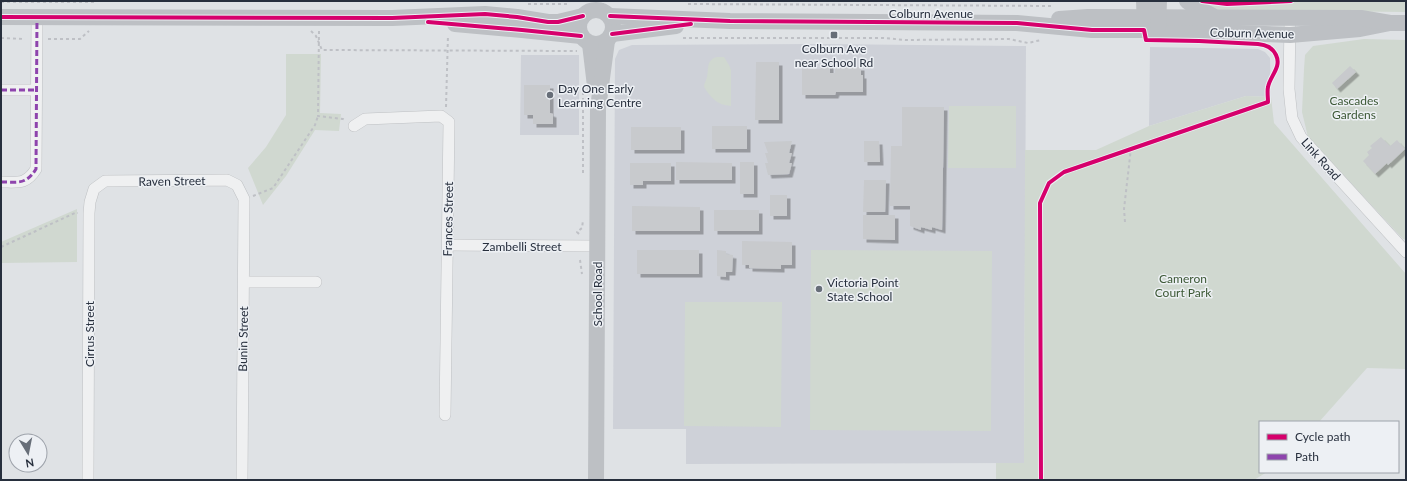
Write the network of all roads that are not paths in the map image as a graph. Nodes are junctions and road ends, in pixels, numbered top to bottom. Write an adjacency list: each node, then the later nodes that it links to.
1 (1144, 1): 14 (main road)
2 (1159, 1): 14 (main road)
3 (1187, 1): 9 (main road)
4 (581, 8): 5 (main road, Colburn Avenue); 8 (main road, Colburn Avenue); 17 (main road)
5 (609, 10): 11 (main road, Colburn Avenue); 16 (main road)
6 (1, 17): 7 (main road, Colburn Avenue)
7 (37, 17): 8 (main road, Colburn Avenue); 19 (street)
8 (392, 18): 17 (main road, Colburn Avenue)
9 (1216, 18): 10 (main road, Colburn Avenue); 14 (main road, Colburn Avenue)
10 (1290, 18): 12 (main road, Colburn Avenue); 15 (street, Link Road)
11 (724, 21): 14 (main road, Colburn Avenue); 16 (main road, Colburn Avenue)
12 (1390, 23): 13 (main road, Colburn Avenue); 15 (main road, Colburn Avenue)
13 (1406, 23)
14 (1151, 24): 15 (main road, Colburn Avenue)
15 (1290, 35): 27 (street, Link Road)
16 (610, 37): 17 (main road, Colburn Avenue); 20 (main road, School Road)
17 (583, 44): 20 (main road, School Road)
18 (1, 90): 19 (street)
19 (36, 90): 22 (street)
20 (598, 108): 26 (main road, School Road)
21 (354, 126): 25 (street, Frances Street)
22 (1, 182)
23 (94, 189): 24 (street, Raven Street); 31 (street, Cirrus Street)
24 (244, 199): 28 (street, Bunin Street)
25 (448, 245): 26 (street, Zambelli Street); 30 (street, Frances Street)
26 (597, 246): 33 (main road, School Road)
27 (1406, 252)
28 (244, 282): 29 (street); 32 (street, Bunin Street)
29 (316, 282)
30 (446, 415)
31 (88, 480)
32 (242, 480)
33 (596, 480)

